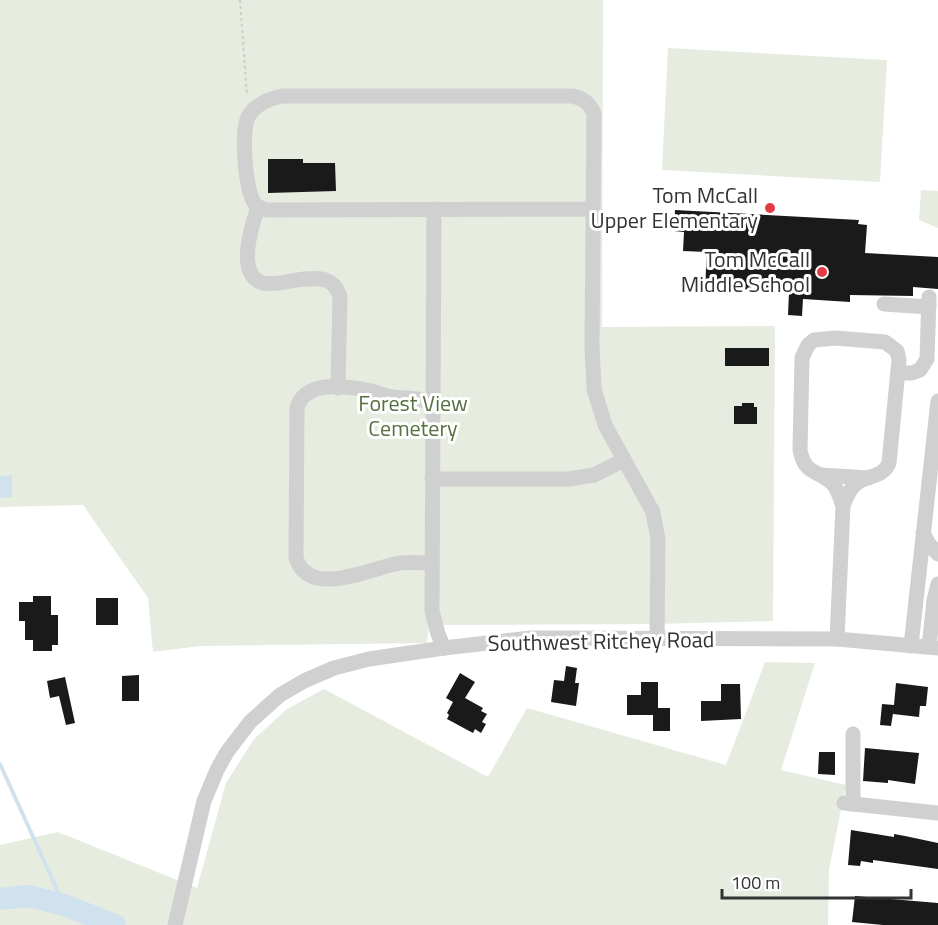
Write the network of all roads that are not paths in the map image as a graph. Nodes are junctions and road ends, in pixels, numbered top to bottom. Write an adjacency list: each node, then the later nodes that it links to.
1 (258, 207): 2 (street); 3 (street); 6 (street)
2 (434, 209): 3 (street); 8 (street)
3 (593, 209): 9 (street)
4 (884, 304): 5 (street)
5 (899, 373): 10 (street); 11 (street)
6 (338, 388): 8 (street); 16 (street)
7 (938, 401): 14 (street)
8 (433, 406): 12 (street)
9 (624, 460): 12 (street); 18 (street)
10 (818, 475): 11 (street); 13 (street)
11 (869, 478): 13 (street)
12 (432, 479): 16 (street)
13 (843, 506): 19 (street)
14 (923, 533): 15 (street); 20 (street)
15 (938, 554)
16 (432, 563): 21 (street)
17 (938, 584): 22 (street)
18 (657, 638): 19 (street, Southwest Ritchey Road); 21 (street, Southwest Ritchey Road)
19 (837, 639): 20 (street, Southwest Ritchey Road)
20 (911, 646): 22 (street, Southwest Ritchey Road)
21 (444, 648): 25 (street, Southwest Ritchey Road)
22 (933, 648)
23 (853, 734): 24 (street)
24 (938, 813)
25 (175, 925)

